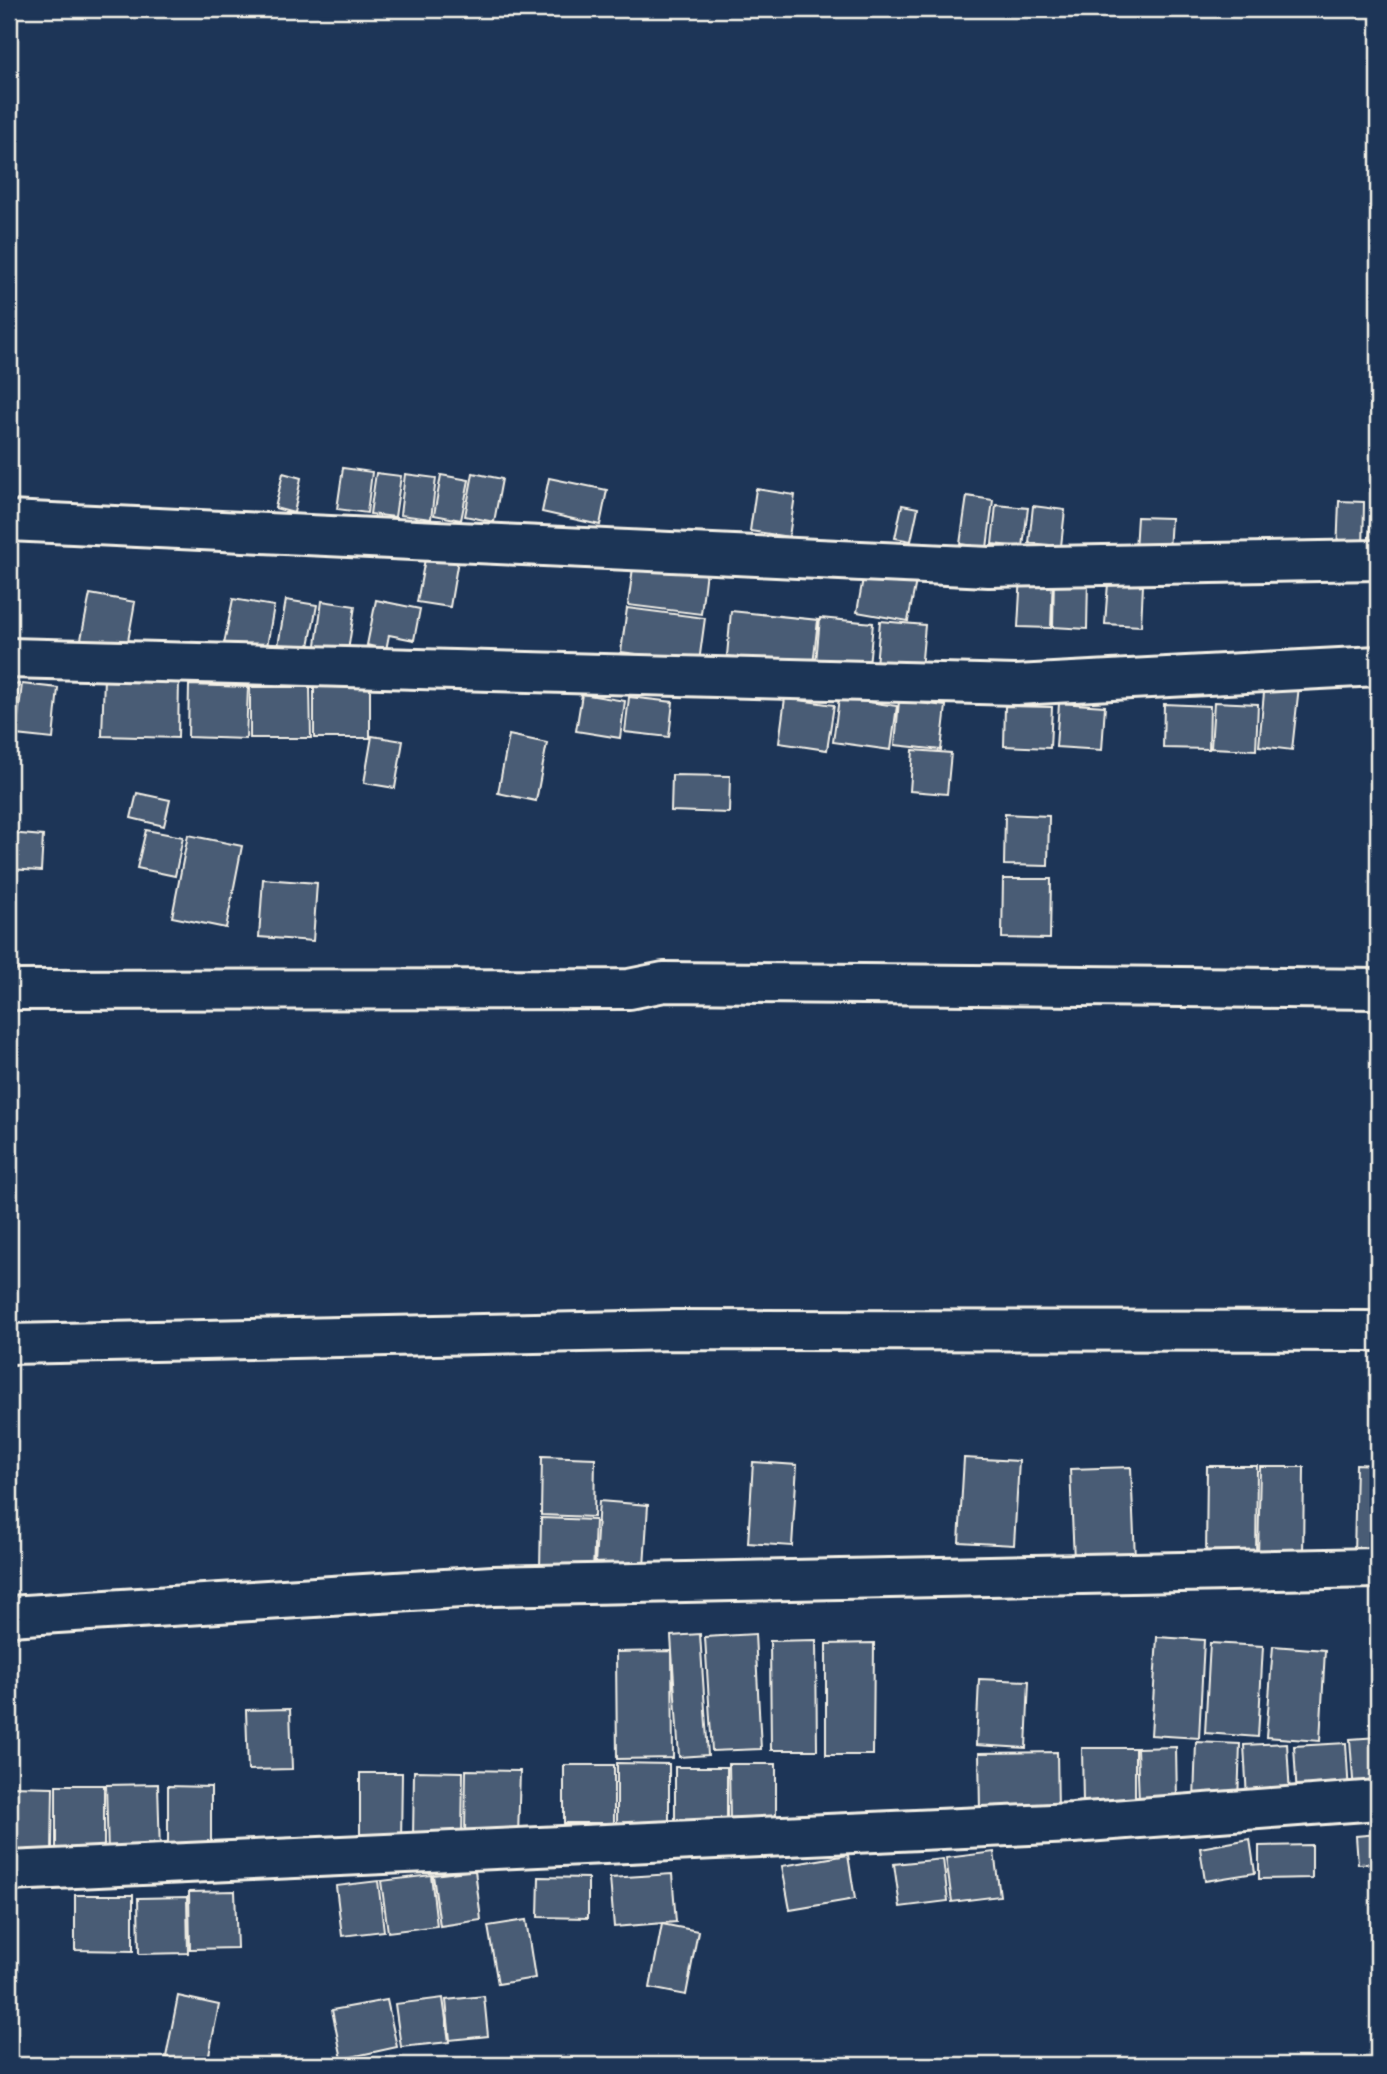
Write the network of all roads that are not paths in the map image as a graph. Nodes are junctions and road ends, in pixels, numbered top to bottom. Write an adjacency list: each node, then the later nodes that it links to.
1 (9, 521): 2 (street)
2 (1378, 560)
3 (9, 658): 4 (street)
4 (1378, 666)
5 (1378, 989): 6 (street)
6 (9, 990)
7 (1378, 1331): 8 (street)
8 (9, 1344)
9 (1378, 1568): 10 (street)
10 (9, 1616)
11 (1378, 1800): 12 (street)
12 (9, 1871)

